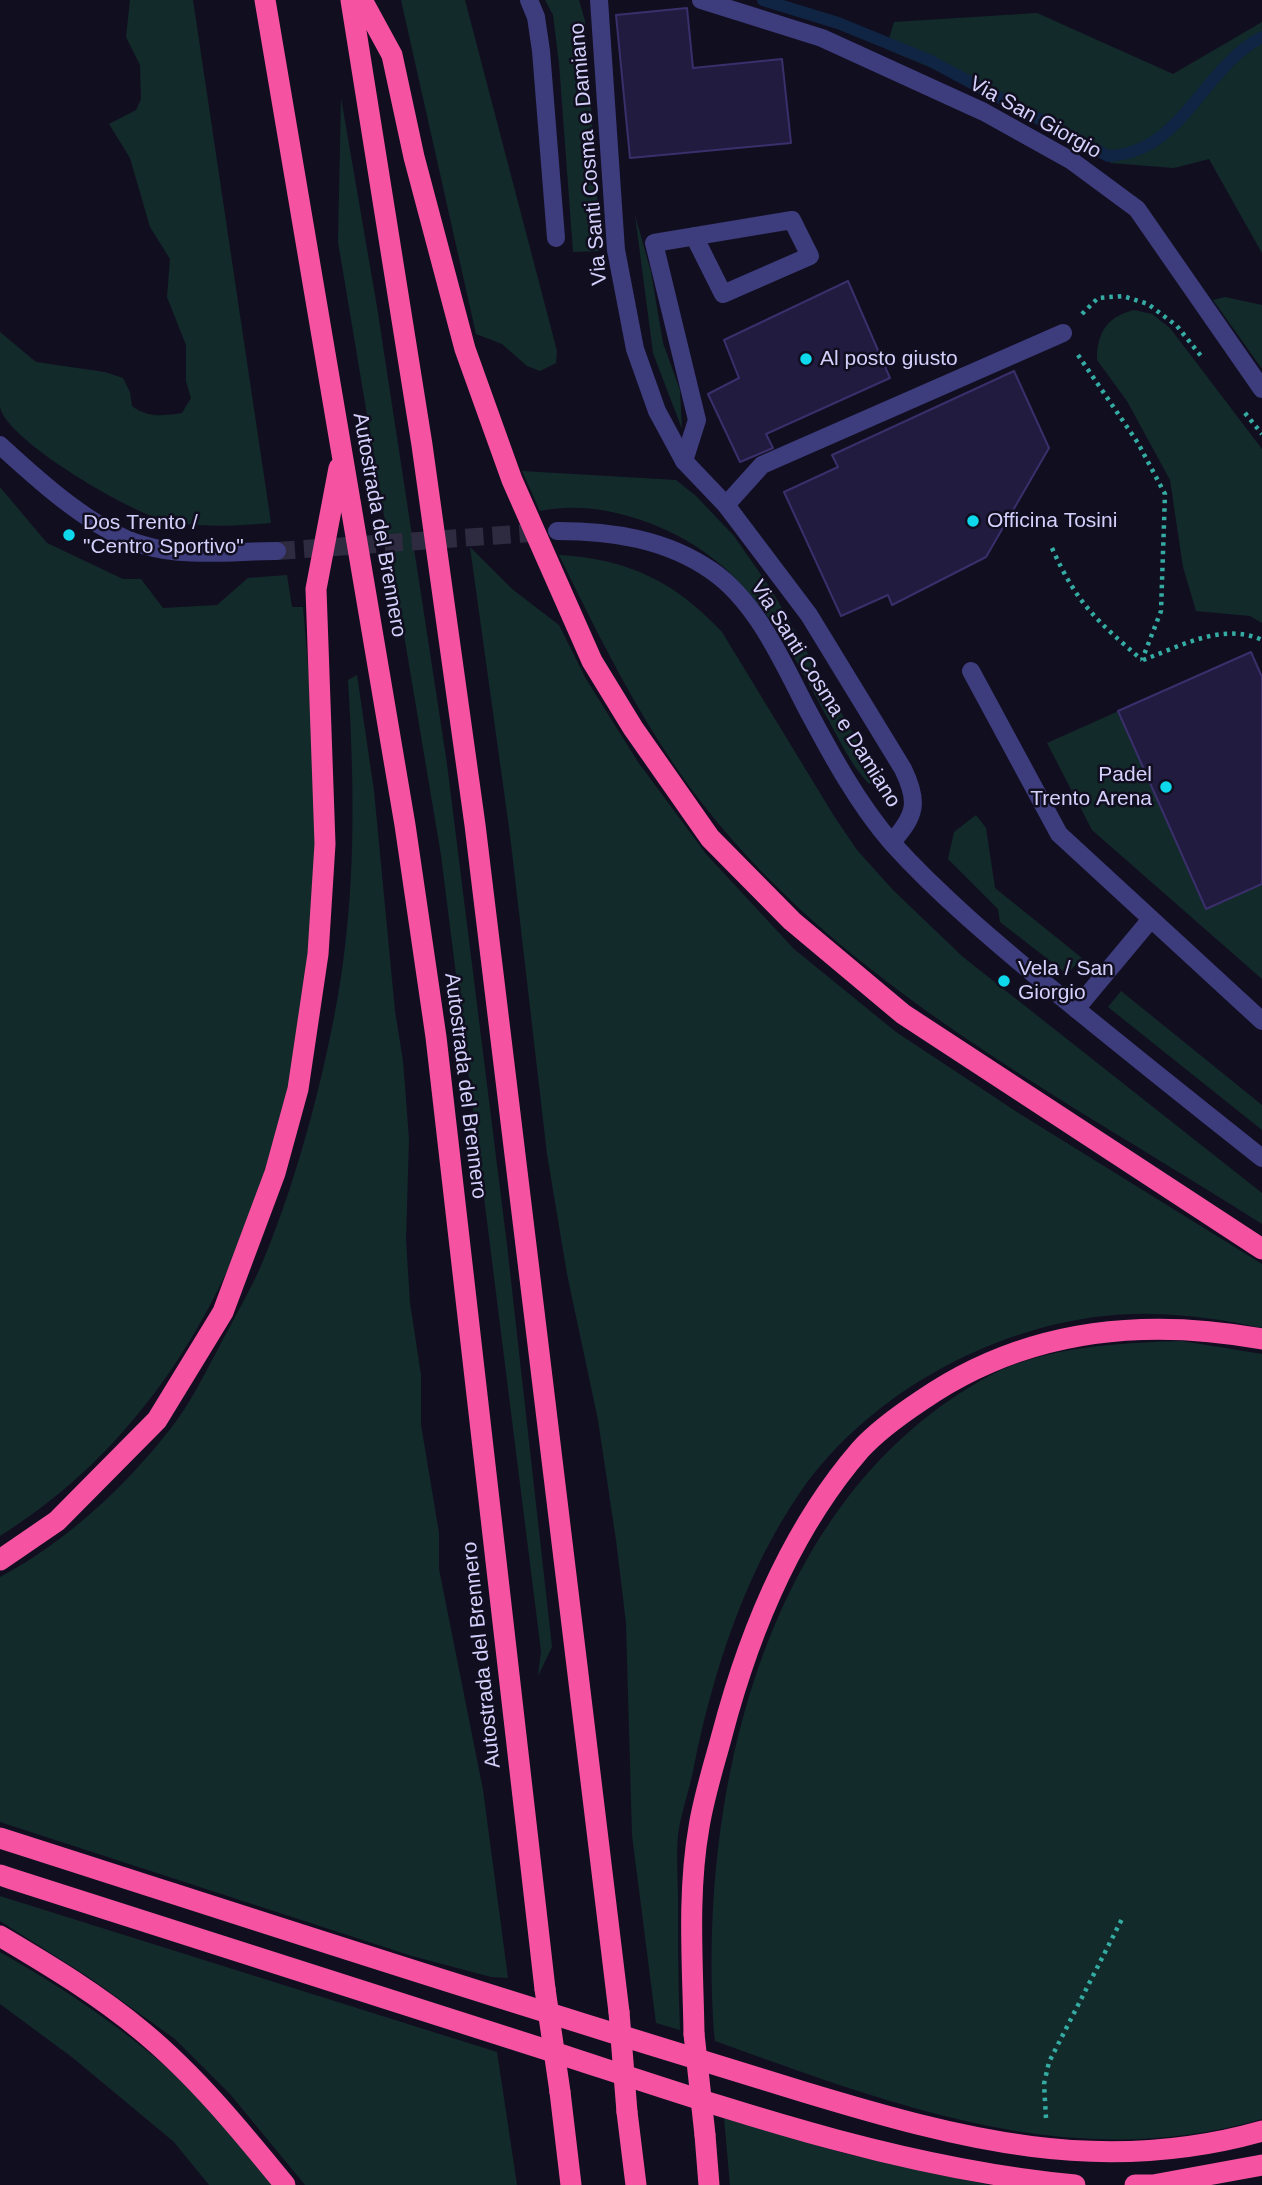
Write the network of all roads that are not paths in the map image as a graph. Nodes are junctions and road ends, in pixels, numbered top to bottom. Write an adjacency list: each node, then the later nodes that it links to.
1 (265, 0): 12 (highway, Autostrada del Brennero)
2 (351, 0): 33 (highway, Autostrada del Brennero, bridge)
3 (362, 0): 23 (highway)
4 (529, 0): 8 (street)
5 (599, 0): 13 (street, Via Santi Cosma e Damiano)
6 (701, 0): 10 (street, Via San Giorgio)
7 (694, 236): 7 (street); 13 (street)
8 (556, 238)
9 (1062, 333): 14 (street)
10 (1262, 389)
11 (0, 445): 16 (street)
12 (342, 452): 25 (highway); 32 (highway, Autostrada del Brennero, bridge)
13 (684, 461): 14 (street, Via Santi Cosma e Damiano)
14 (726, 505): 18 (street, Via Santi Cosma e Damiano)
15 (557, 531): 18 (street, Via Santi Cosma e Damiano)
16 (277, 551)
17 (971, 671): 19 (street)
18 (892, 842): 20 (street, Via Santi Cosma e Damiano)
19 (1151, 919): 20 (street); 21 (street)
20 (1076, 1009): 22 (street, Via Santi Cosma e Damiano)
21 (1262, 1021)
22 (1262, 1158)
23 (1262, 1249)
24 (1262, 1339): 34 (highway, bridge)
25 (0, 1560)
26 (0, 1838): 29 (highway)
27 (0, 1875): 35 (highway)
28 (0, 1936): 31 (highway)
29 (1262, 2131)
30 (1262, 2165): 36 (highway)
31 (285, 2185)
32 (571, 2185)
33 (636, 2185)
34 (709, 2185)
35 (1075, 2185)
36 (1135, 2185)

